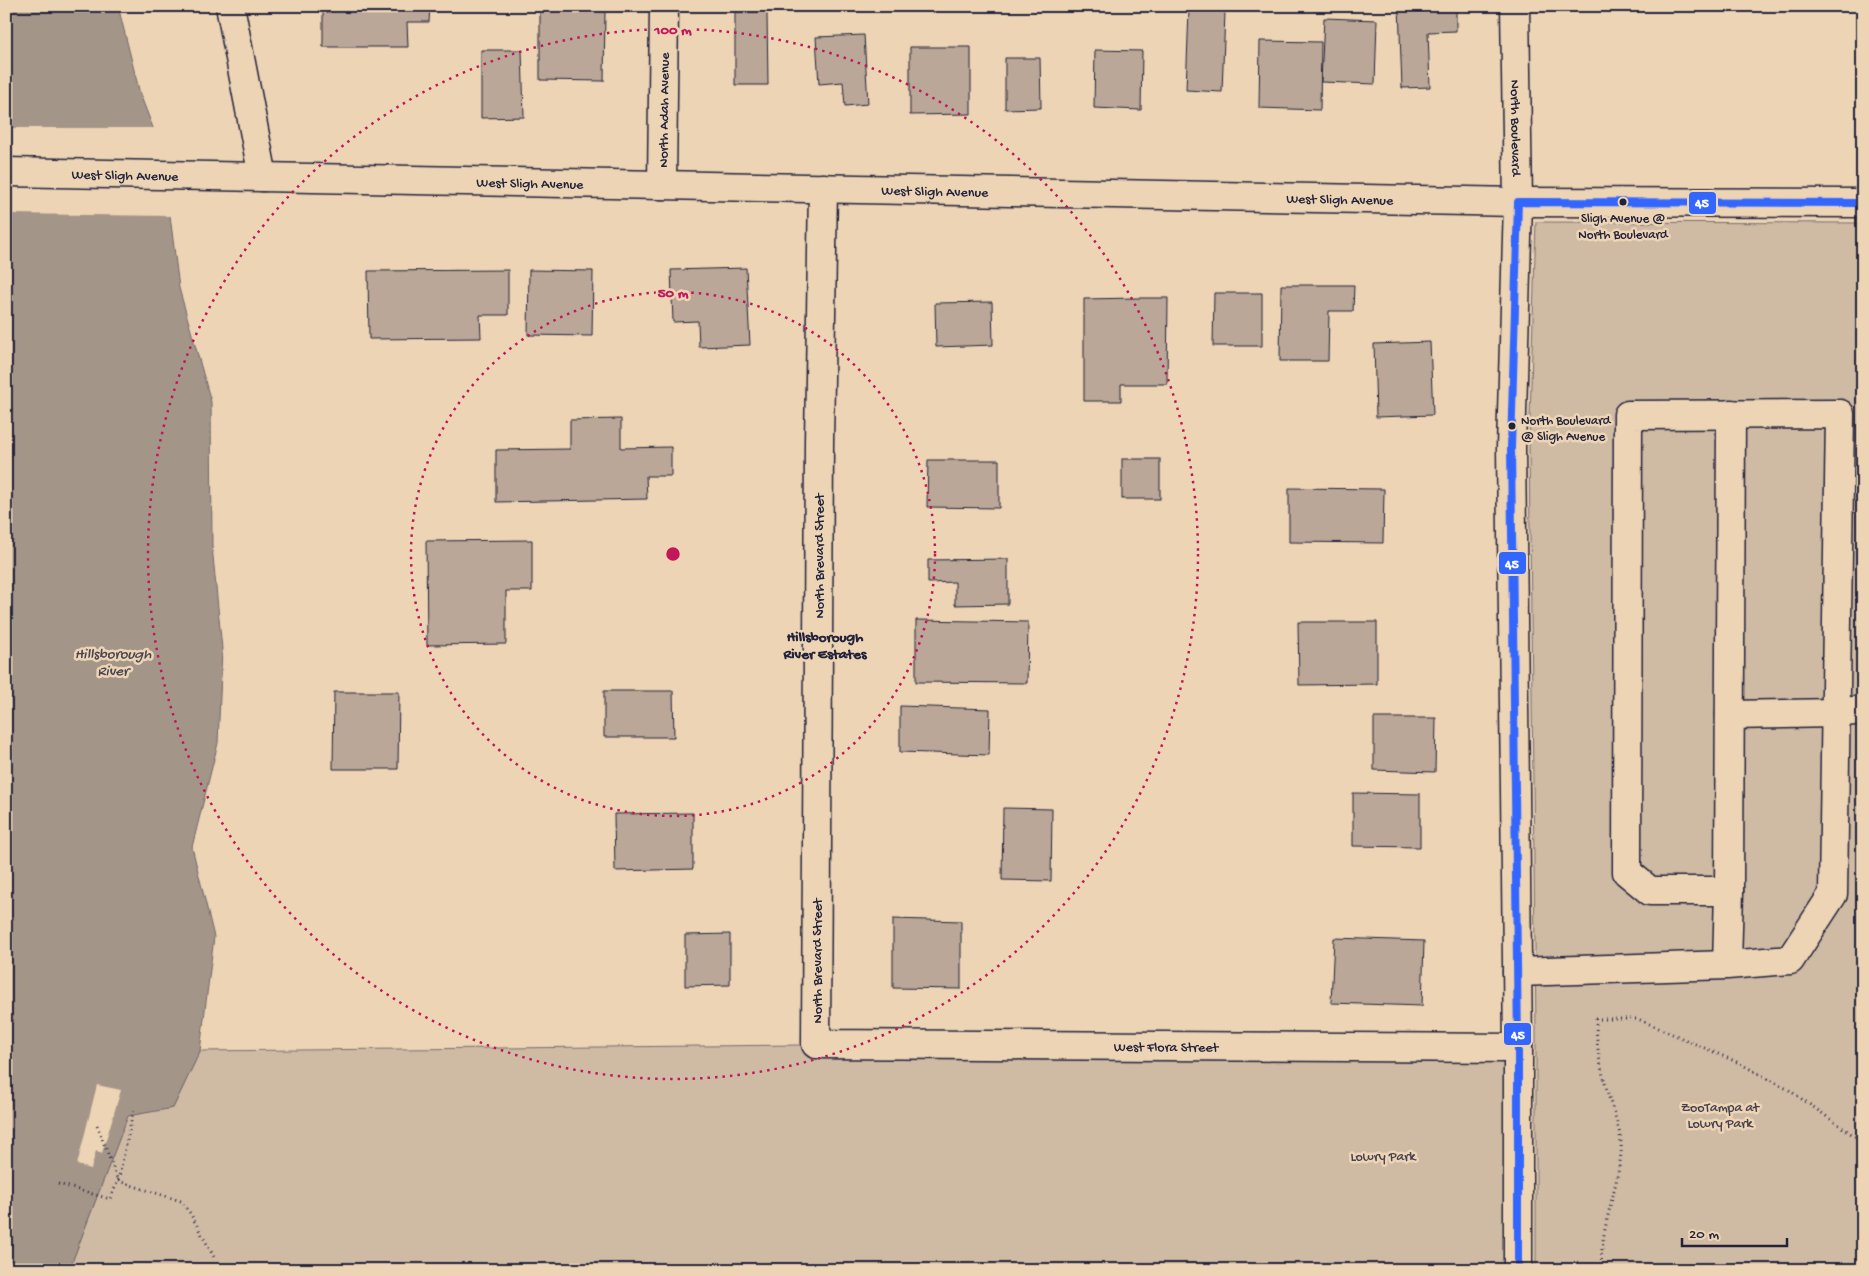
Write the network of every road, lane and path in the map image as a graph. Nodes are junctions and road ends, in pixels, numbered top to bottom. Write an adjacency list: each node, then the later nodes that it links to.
1 (230, 6): 5 (street)
2 (664, 6): 6 (street, North Adah Avenue)
3 (1515, 6): 8 (street, North Boulevard)
4 (6, 172): 5 (street, West Sligh Avenue)
5 (250, 176): 6 (street, West Sligh Avenue)
6 (662, 185): 7 (street, West Sligh Avenue)
7 (823, 188): 8 (street, West Sligh Avenue); 17 (street, North Brevard Street)
8 (1518, 202): 9 (street, West Sligh Avenue); 16 (street, North Boulevard)
9 (1863, 202)
10 (1731, 414): 12 (street); 13 (street); 14 (street)
11 (1863, 710): 12 (street)
12 (1835, 713): 13 (street); 15 (street)
13 (1730, 715): 14 (street)
14 (1729, 892): 15 (street)
15 (1728, 965): 16 (street)
16 (1517, 972): 18 (street, North Boulevard)
17 (816, 1044): 18 (street, West Flora Street)
18 (1518, 1048): 25 (street, North Boulevard)
19 (134, 1108): 22 (path)
20 (98, 1125): 22 (path)
21 (1863, 1142): 26 (path)
22 (118, 1181): 23 (path); 24 (path)
23 (58, 1184)
24 (214, 1257)
25 (1518, 1270)
26 (1602, 1270)

